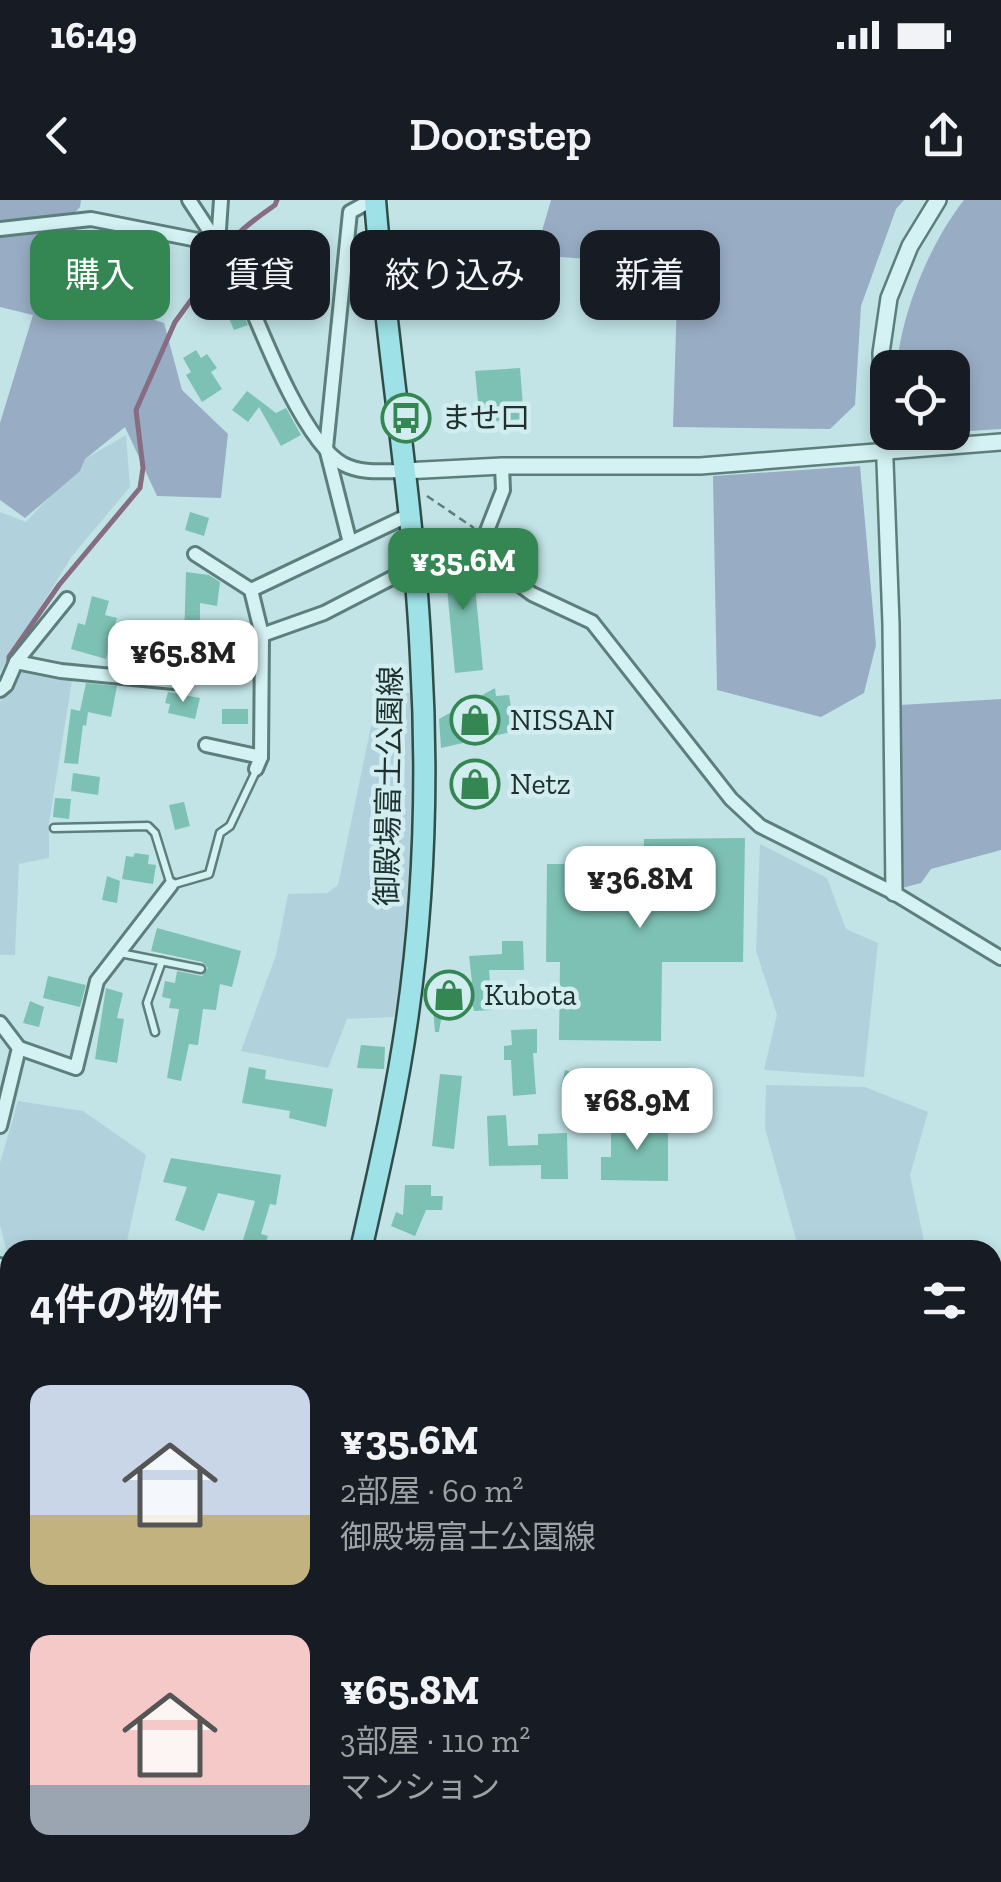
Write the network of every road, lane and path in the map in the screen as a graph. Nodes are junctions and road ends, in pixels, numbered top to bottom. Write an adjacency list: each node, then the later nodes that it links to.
1 (190, 200): 6 (street)
2 (221, 200): 7 (street)
3 (374, 200): 13 (street); 16 (main road, 御殿場富士公園線)
4 (938, 200): 10 (street)
5 (0, 229): 8 (street)
6 (209, 230)
7 (219, 230)
8 (190, 238)
9 (259, 320): 13 (street)
10 (882, 350)
11 (1001, 442): 12 (street)
12 (970, 444)
13 (326, 448): 16 (street); 19 (street)
14 (885, 450): 15 (street); 32 (street)
15 (502, 466): 16 (street); 18 (street)
16 (404, 476): 17 (main road, 御殿場富士公園線); 18 (path)
17 (409, 515): 19 (street); 21 (main road, 御殿場富士公園線)
18 (485, 536): 32 (street)
19 (350, 543): 22 (street)
20 (196, 554): 22 (street)
21 (414, 566): 24 (street); 41 (main road, 御殿場富士公園線)
22 (251, 590): 24 (street)
23 (67, 600): 25 (street)
24 (262, 635): 29 (street)
25 (16, 662): 26 (street); 27 (street)
26 (174, 682)
27 (0, 690)
28 (206, 745): 29 (street)
29 (259, 763): 31 (lane)
30 (54, 828): 31 (lane)
31 (171, 885): 33 (street)
32 (894, 894): 34 (street)
33 (119, 952): 35 (lane); 39 (street)
34 (1001, 958)
35 (162, 962): 36 (lane); 38 (lane)
36 (201, 969)
37 (0, 1023): 39 (street)
38 (155, 1032)
39 (19, 1048): 40 (street)
40 (0, 1126)
41 (363, 1240)

